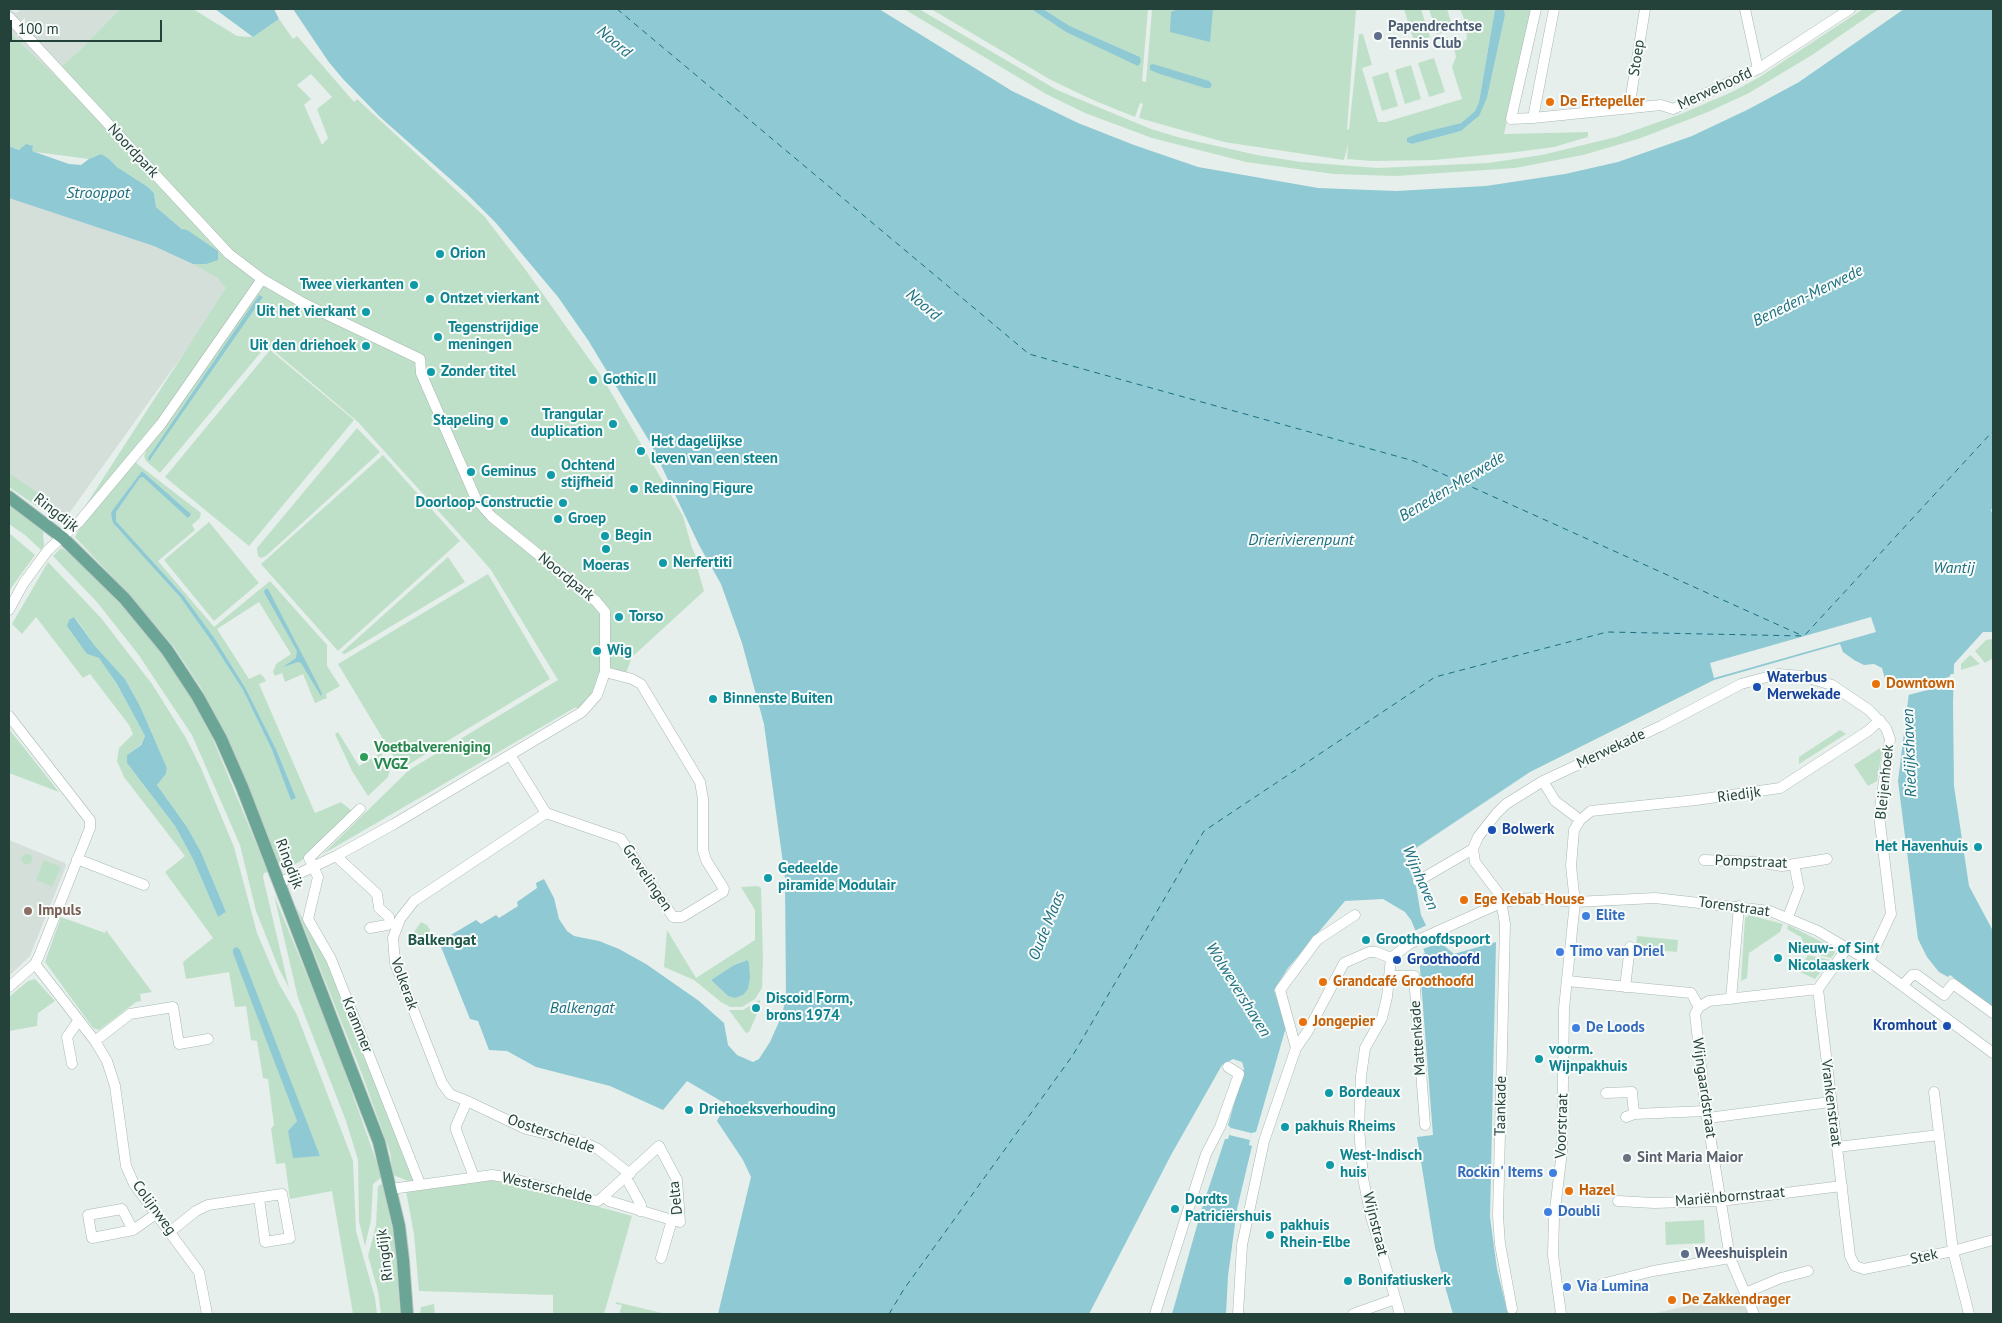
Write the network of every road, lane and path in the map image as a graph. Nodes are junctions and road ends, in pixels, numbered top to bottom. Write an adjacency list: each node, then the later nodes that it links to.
1 (1536, 9): 9 (street, Merwehoofd)
2 (1554, 9): 9 (street)
3 (1645, 9): 8 (street, Stoep)
4 (1745, 9): 7 (street)
5 (1850, 9): 7 (street, Merwehoofd)
6 (9, 17): 10 (street, Noordpark)
7 (1758, 69): 8 (street, Merwehoofd)
8 (1629, 108): 9 (street, Merwehoofd)
9 (1533, 118)
10 (262, 279): 12 (street); 14 (street, Noordpark)
11 (9, 497): 12 (main road, Ringdijk)
12 (63, 538): 13 (street); 30 (main road, Ringdijk)
13 (9, 610)
14 (605, 672): 17 (street, Noordpark); 20 (street, Grevelingen)
15 (9, 716): 24 (street)
16 (1880, 720): 18 (street, Merwekade); 21 (street, Riedijk); 41 (street, Bleijenhoek)
17 (510, 755): 20 (street); 23 (street, Noordpark)
18 (1543, 781): 21 (street); 22 (street, Merwekade)
19 (360, 809): 28 (street)
20 (546, 813): 61 (street, Volkerak)
21 (1577, 818): 33 (street, Voorstraat)
22 (1473, 849): 29 (street, Merwekade); 32 (street)
23 (336, 856): 28 (street, Noordpark); 37 (street)
24 (77, 859): 31 (street); 42 (street)
25 (1827, 859): 27 (street, Pompstraat)
26 (1704, 860): 27 (street, Pompstraat)
27 (1794, 864): 36 (street)
28 (312, 867): 30 (street, Noordpark); 69 (street, Krammer)
29 (1418, 881)
30 (279, 883): 71 (main road, Ringdijk)
31 (144, 884)
32 (1503, 902): 33 (street, Torenstraat); 40 (street, Torenstraat); 90 (street, Taankade)
33 (1575, 902): 34 (street, Torenstraat); 44 (street, Voorstraat)
34 (1739, 906): 36 (street, Torenstraat); 49 (street)
35 (1355, 915): 55 (street)
36 (1788, 917): 39 (street, Torenstraat)
37 (370, 928)
38 (1630, 947): 47 (street)
39 (1847, 948): 41 (street, Torenstraat); 48 (street)
40 (1391, 958): 43 (street, Wijnstraat); 55 (street)
41 (1869, 961): 45 (street, Torenstraat)
42 (35, 964): 46 (street); 52 (street, Colijnweg)
43 (1389, 976): 64 (street, Mattenkade); 89 (street, Wijnstraat)
44 (1567, 981): 47 (street); 97 (street, Voorstraat)
45 (1902, 986): 51 (street); 56 (street, Torenstraat)
46 (9, 987)
47 (1625, 987): 50 (street)
48 (1818, 989): 49 (street); 62 (street, Vrankenstraat)
49 (1731, 999): 50 (street)
50 (1700, 1006): 63 (street, Wijngaardstraat)
51 (1993, 1013)
52 (79, 1020): 54 (street, Colijnweg); 57 (street)
53 (208, 1040): 54 (street)
54 (95, 1041): 77 (street, Colijnweg)
55 (1296, 1048): 94 (street)
56 (1993, 1053)
57 (72, 1064)
58 (1228, 1067): 93 (street)
59 (1934, 1092): 65 (street)
60 (1606, 1093): 63 (street)
61 (467, 1101): 67 (street); 68 (street, Oosterschelde)
62 (1830, 1102): 63 (street); 66 (street, Vrankenstraat)
63 (1707, 1114): 75 (street, Wijngaardstraat)
64 (1425, 1125)
65 (1939, 1135): 66 (street); 82 (street)
66 (1837, 1147): 70 (street, Vrankenstraat)
67 (474, 1177): 69 (street, Westerschelde); 72 (street, Westerschelde)
68 (630, 1178): 72 (street, Delta); 76 (street); 78 (street, Delta)
69 (420, 1184): 71 (street, Westerschelde)
70 (1842, 1186): 75 (street, Mariënbornstraat); 85 (street, Vrankenstraat)
71 (391, 1189): 92 (main road, Ringdijk)
72 (604, 1196): 76 (street, Westerschelde)
73 (259, 1198): 73 (street); 80 (street)
74 (1618, 1201): 75 (street, Mariënbornstraat)
75 (1720, 1201): 84 (street)
76 (640, 1211): 78 (street, Westerschelde)
77 (156, 1214): 79 (street); 80 (street, Colijnweg)
78 (672, 1220): 83 (street, Delta)
79 (133, 1230)
80 (171, 1231): 91 (street, Colijnweg)
81 (1993, 1240): 82 (street, Stek)
82 (1953, 1251): 85 (street, Stek); 99 (street)
83 (661, 1258)
84 (1730, 1258): 87 (street); 88 (street)
85 (1855, 1266)
86 (1808, 1271): 88 (street)
87 (1602, 1284)
88 (1745, 1294): 98 (street)
89 (1395, 1299): 95 (street); 96 (street, Wijnstraat)
90 (1512, 1310)
91 (207, 1314)
92 (407, 1314)
93 (1154, 1314)
94 (1238, 1314)
95 (1353, 1314)
96 (1400, 1314)
97 (1561, 1314)
98 (1754, 1314)
99 (1969, 1314)

